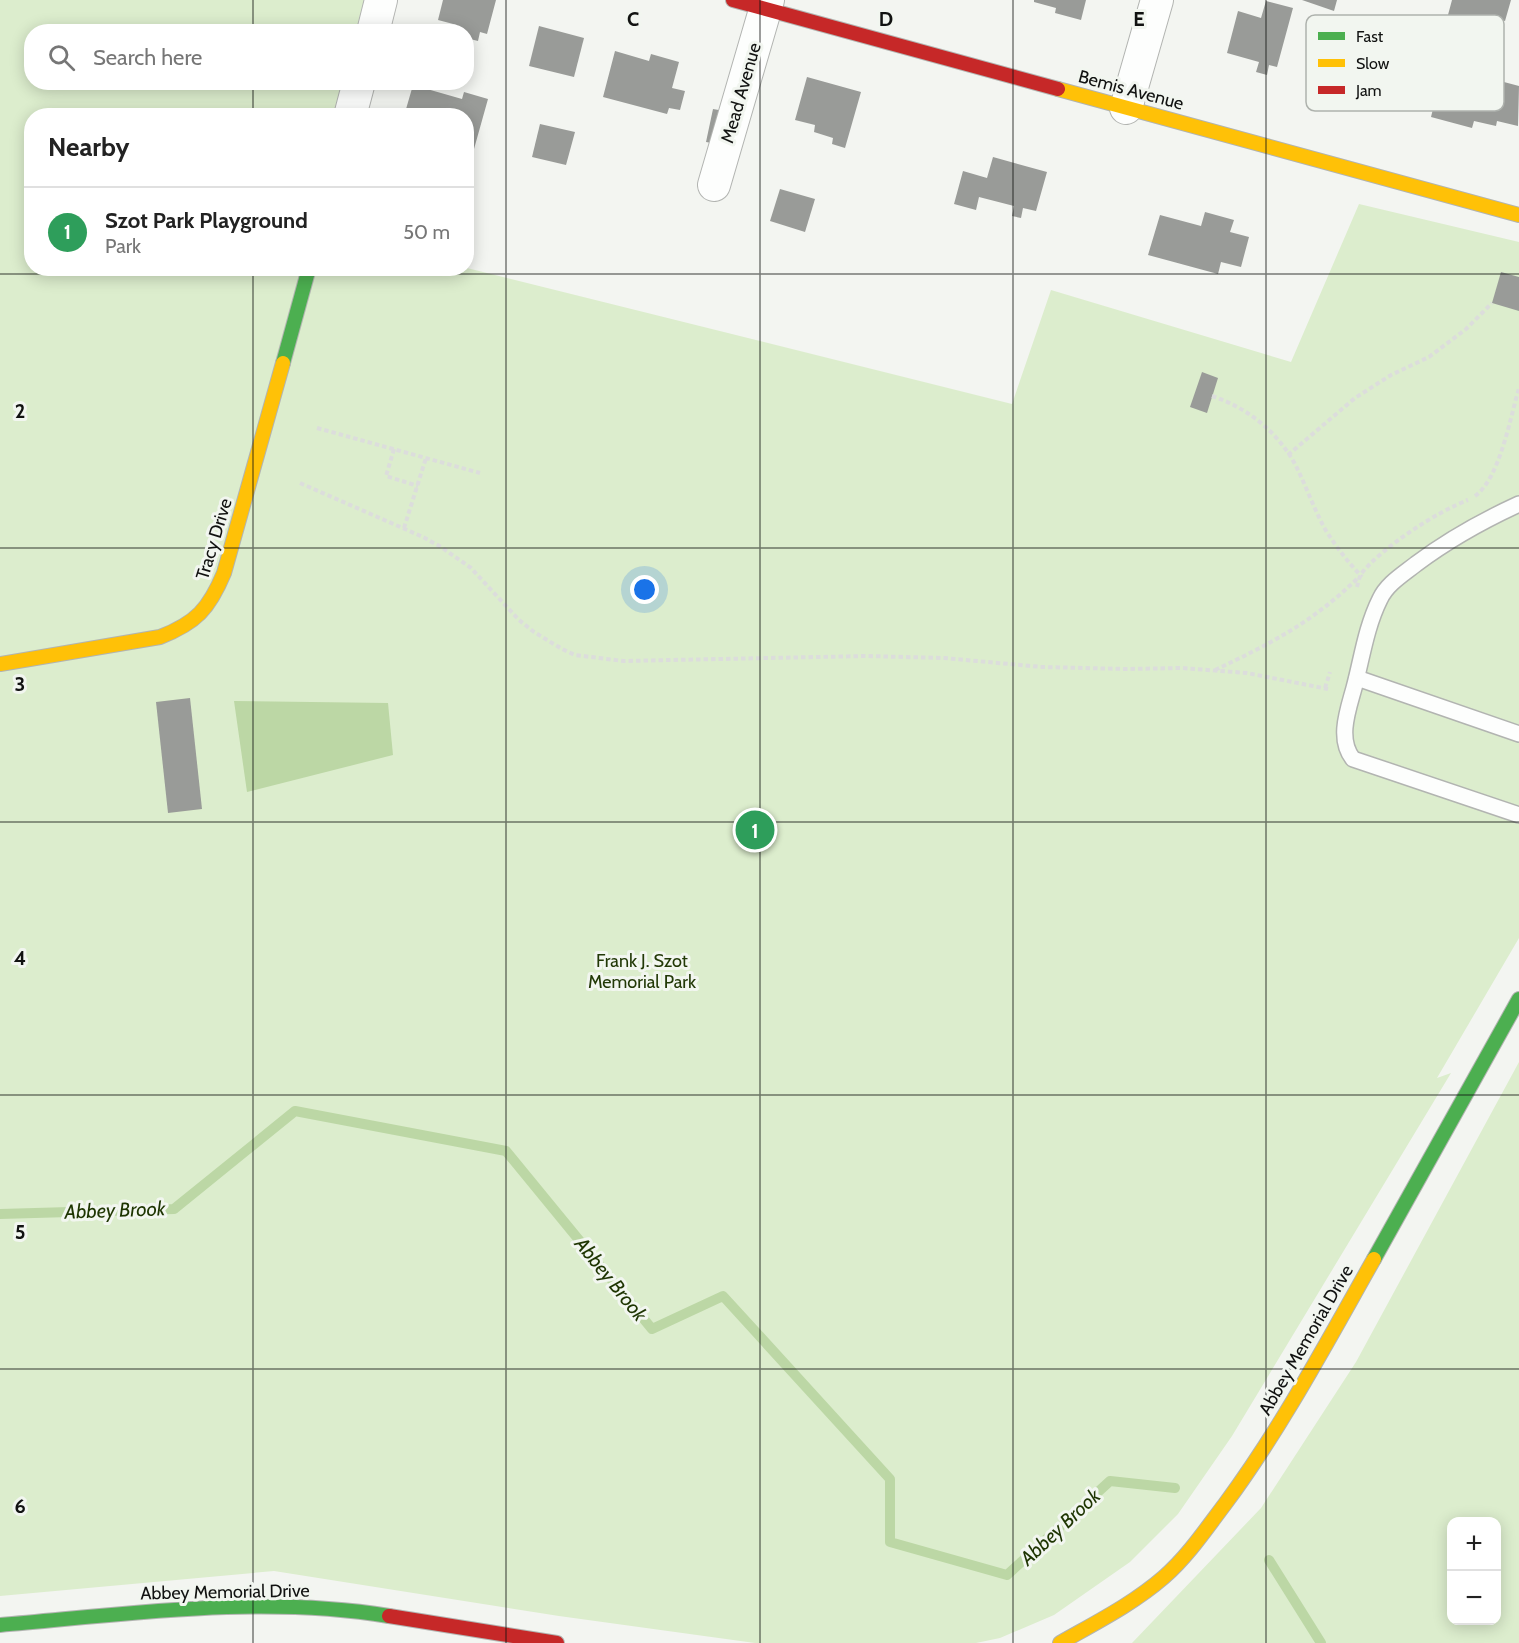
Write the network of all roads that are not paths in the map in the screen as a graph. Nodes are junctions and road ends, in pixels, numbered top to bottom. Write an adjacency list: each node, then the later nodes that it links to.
1 (381, 0): 5 (street)
2 (733, 0): 4 (street, Bemis Avenue)
3 (1157, 0): 8 (street)
4 (767, 4): 8 (street, Bemis Avenue); 9 (street, Mead Avenue)
5 (375, 24)
6 (357, 90): 7 (street)
7 (352, 108)
8 (1126, 108): 10 (street, Bemis Avenue)
9 (714, 185)
10 (1519, 215)
11 (307, 276): 13 (street, Tracy Drive)
12 (1519, 504): 14 (lane)
13 (0, 664)
14 (1357, 678): 15 (lane); 16 (lane)
15 (1519, 734)
16 (1519, 815)
17 (1519, 999): 20 (street, Abbey Memorial Drive)
18 (0, 1626): 19 (street, Abbey Memorial Drive)
19 (557, 1643)
20 (1060, 1643)

